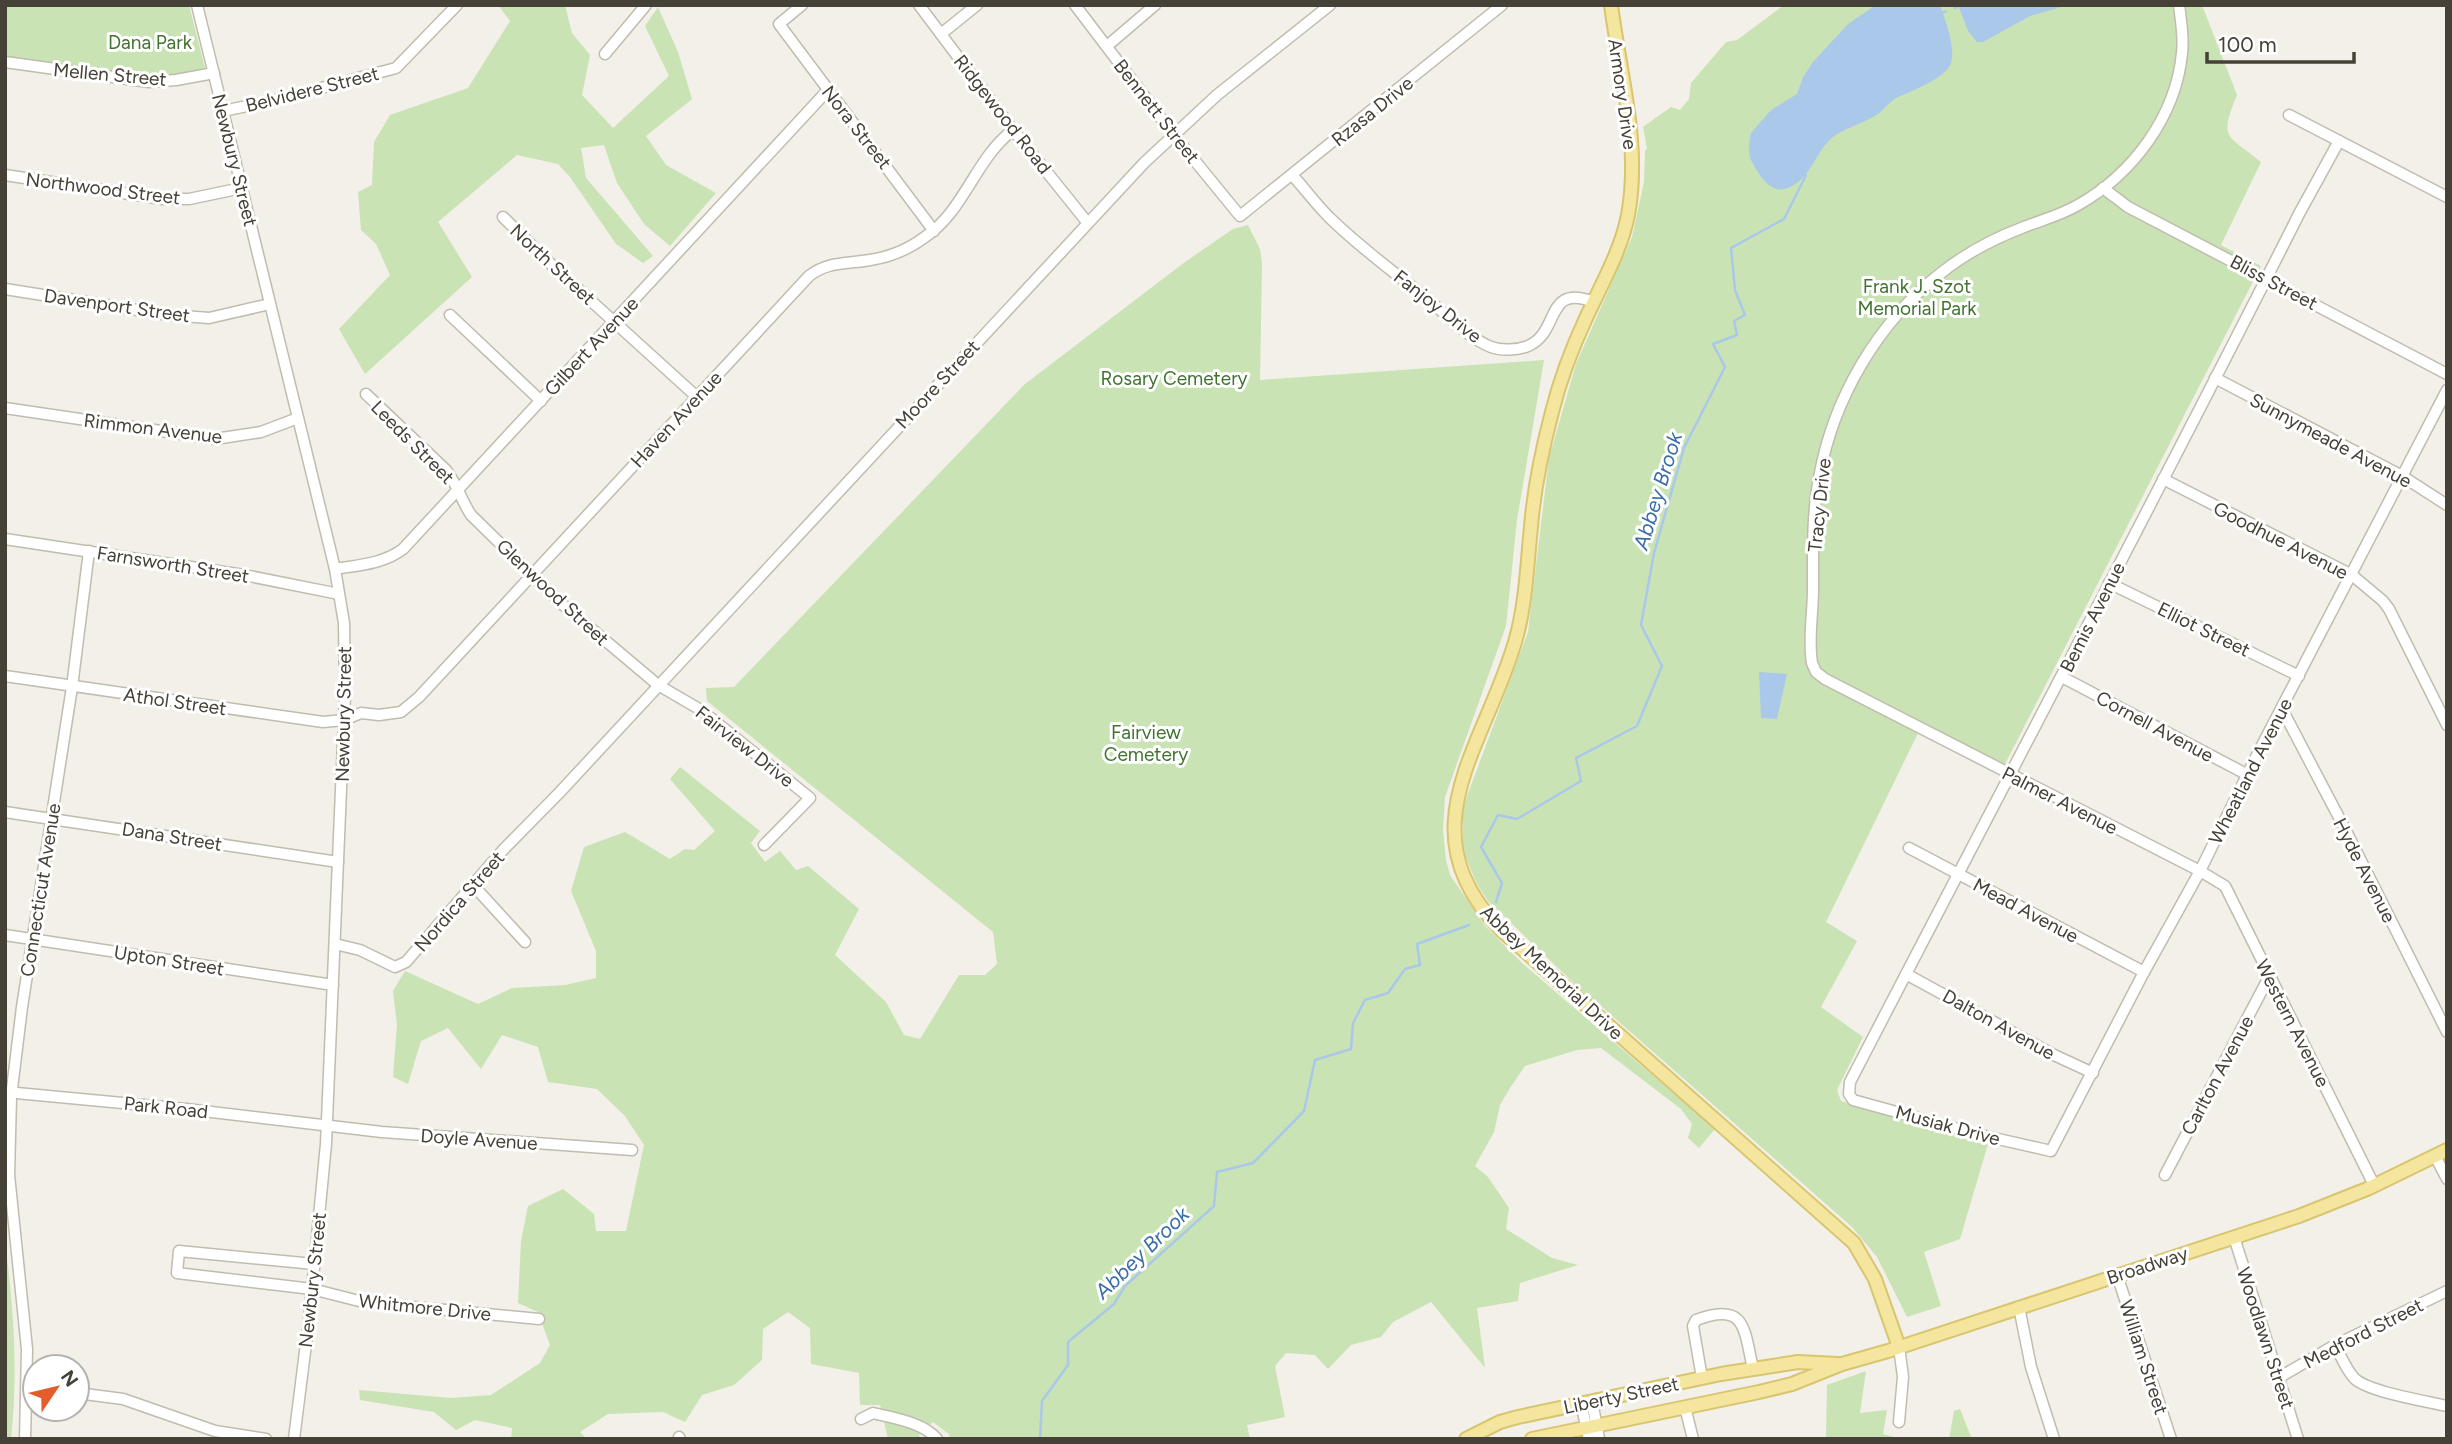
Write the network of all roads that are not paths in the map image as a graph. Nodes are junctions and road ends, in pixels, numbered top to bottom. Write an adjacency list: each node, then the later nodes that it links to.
1 (197, 5): 17 (street, Newbury Street)
2 (457, 5): 19 (street, Belvidere Street)
3 (646, 5): 15 (street)
4 (802, 5): 18 (street, Nora Street)
5 (919, 5): 13 (street, Ridgewood Road)
6 (977, 5): 13 (street)
7 (1075, 5): 14 (street, Bennett Street)
8 (1155, 5): 14 (street)
9 (1329, 5): 22 (street, Moore Street)
10 (1502, 5): 25 (street, Rzasa Drive)
11 (1611, 5): 35 (main road, Armory Drive)
12 (2179, 5): 27 (street, Tracy Drive)
13 (941, 34): 21 (street, Ridgewood Road)
14 (1107, 46): 22 (street, Bennett Street)
15 (605, 54)
16 (5, 62): 17 (street, Mellen Street)
17 (214, 73): 19 (street, Newbury Street)
18 (828, 90): 32 (street, Nora Street); 38 (street, Gilbert Avenue)
19 (223, 111): 26 (street, Newbury Street)
20 (2289, 115): 23 (street)
21 (1013, 130): 31 (street, Ridgewood Road); 32 (street, Haven Avenue)
22 (1173, 134): 29 (street, Bennett Street); 31 (street, Moore Street)
23 (2339, 141): 28 (street); 33 (street, Bemis Avenue)
24 (5, 175): 26 (street, Northwood Street)
25 (1293, 176): 29 (street, Rzasa Drive); 35 (street, Fanjoy Drive)
26 (242, 188): 36 (street, Newbury Street)
27 (2103, 188): 33 (street, Bliss Street); 66 (street, Tracy Drive)
28 (2447, 197)
29 (1240, 216)
30 (503, 217): 38 (street, North Street)
31 (1087, 222): 61 (street, Moore Street)
32 (934, 231): 43 (street, Haven Avenue)
33 (2267, 278): 39 (street, Bliss Street); 40 (street, Bemis Avenue)
34 (5, 289): 36 (street, Davenport Street)
35 (1594, 302): 105 (main road, Abbey Memorial Drive)
36 (270, 304): 46 (street, Newbury Street)
37 (450, 315): 44 (street)
38 (614, 321): 43 (street, North Street); 44 (street, Gilbert Avenue)
39 (2447, 374)
40 (2215, 378): 47 (street, Sunnymeade Avenue); 48 (street, Bemis Avenue)
41 (2447, 390): 47 (street, Wheatland Avenue)
42 (366, 394): 49 (street, Leeds Street)
43 (697, 397): 54 (street, Haven Avenue)
44 (541, 401): 49 (street, Gilbert Avenue)
45 (5, 408): 46 (street, Rimmon Avenue)
46 (298, 418): 53 (street, Newbury Street)
47 (2402, 477): 50 (street, Sunnymeade Avenue); 55 (street, Wheatland Avenue)
48 (2163, 480): 55 (street, Goodhue Avenue); 56 (street, Bemis Avenue)
49 (459, 490): 53 (street, Gilbert Avenue); 54 (street, Glenwood Street)
50 (2447, 505)
51 (5, 539): 52 (street, Farnsworth Street)
52 (89, 551): 57 (street, Farnsworth Street); 62 (street, Connecticut Avenue)
53 (335, 569): 57 (street, Newbury Street)
54 (532, 575): 61 (street, Glenwood Street); 64 (street, Haven Avenue)
55 (2352, 575): 59 (street, Wheatland Avenue); 65 (street, Goodhue Avenue)
56 (2109, 583): 59 (street, Elliot Street); 60 (street, Bemis Avenue)
57 (339, 594): 64 (street, Newbury Street)
58 (5, 676): 62 (street, Athol Street)
59 (2299, 676): 63 (street, Wheatland Avenue)
60 (2062, 677): 67 (street, Bemis Avenue); 68 (street, Cornell Avenue)
61 (657, 685): 69 (street, Moore Street); 72 (street, Fairview Drive)
62 (72, 687): 64 (street, Athol Street); 71 (street, Connecticut Avenue)
63 (2281, 709): 68 (street, Wheatland Avenue); 86 (street, Hyde Avenue)
64 (344, 720): 74 (street, Newbury Street)
65 (2447, 725)
66 (1919, 728): 67 (street, Palmer Avenue)
67 (2009, 774): 75 (street, Palmer Avenue); 76 (street, Bemis Avenue)
68 (2248, 775): 75 (street, Wheatland Avenue)
69 (567, 785): 77 (street, Nordica Street)
70 (5, 812): 71 (street, Dana Street)
71 (50, 819): 74 (street, Dana Street); 79 (street, Connecticut Avenue)
72 (764, 845)
73 (1909, 848): 76 (street, Mead Avenue)
74 (338, 862): 81 (street, Newbury Street)
75 (2200, 871): 82 (street, Wheatland Avenue); 84 (street, Western Avenue)
76 (1958, 874): 82 (street, Mead Avenue); 83 (street, Bemis Avenue)
77 (473, 885): 80 (street); 81 (street, Nordica Street)
78 (5, 934): 79 (street, Upton Street)
79 (32, 939): 85 (street, Upton Street); 88 (street, Connecticut Avenue)
80 (524, 942)
81 (335, 944): 85 (street, Newbury Street)
82 (2144, 972): 87 (street, Wheatland Avenue)
83 (1906, 974): 87 (street, Dalton Avenue); 89 (street, Bemis Avenue)
84 (2270, 975): 94 (street, Carlton Avenue); 96 (street, Western Avenue)
85 (333, 985): 90 (street, Newbury Street)
86 (2447, 1032)
87 (2093, 1073): 92 (street, Wheatland Avenue)
88 (8, 1092): 90 (street, Park Road); 106 (street, Connecticut Avenue)
89 (1849, 1094): 92 (street, Musiak Drive)
90 (327, 1125): 91 (street, Doyle Avenue); 98 (street, Newbury Street)
91 (632, 1150)
92 (2051, 1151)
93 (2441, 1153): 95 (street); 96 (main road, Broadway)
94 (2165, 1175)
95 (2447, 1178)
96 (2374, 1185): 97 (main road, Broadway)
97 (2234, 1237): 99 (main road, Broadway); 110 (street, Woodlawn Street)
98 (314, 1264): 100 (street, Newbury Street); 100 (street, Whitmore Drive)
99 (2117, 1275): 102 (main road, Broadway); 128 (street, William Street)
100 (312, 1289): 103 (street, Whitmore Drive); 121 (street, Newbury Street)
101 (2447, 1291): 104 (street, Medford Street)
102 (2019, 1307): 105 (main road, Broadway); 127 (street)
103 (539, 1319)
104 (2335, 1345): 110 (street, Medford Street); 115 (street)
105 (1899, 1347): 107 (main road, Broadway); 118 (street)
106 (27, 1353)
107 (1842, 1364): 108 (main road, Broadway); 112 (main road, Broadway)
108 (1780, 1365): 109 (main road, Liberty Street)
109 (1753, 1369): 111 (main road, Liberty Street); 111 (street)
110 (2280, 1377): 129 (street, Woodlawn Street)
111 (1702, 1378): 114 (main road, Liberty Street)
112 (1807, 1378): 116 (main road, Liberty Street)
113 (91, 1395): 120 (street)
114 (1586, 1402): 119 (street); 123 (main road, Liberty Street)
115 (2447, 1406)
116 (1685, 1407): 119 (main road, Liberty Street); 126 (street)
117 (861, 1419): 122 (street)
118 (1899, 1422)
119 (1590, 1430): 124 (main road, Liberty Street); 125 (street)
120 (266, 1439)
121 (294, 1439)
122 (937, 1439)
123 (1466, 1439)
124 (1532, 1439)
125 (1599, 1439)
126 (1693, 1439)
127 (2054, 1439)
128 (2171, 1439)
129 (2298, 1439)

